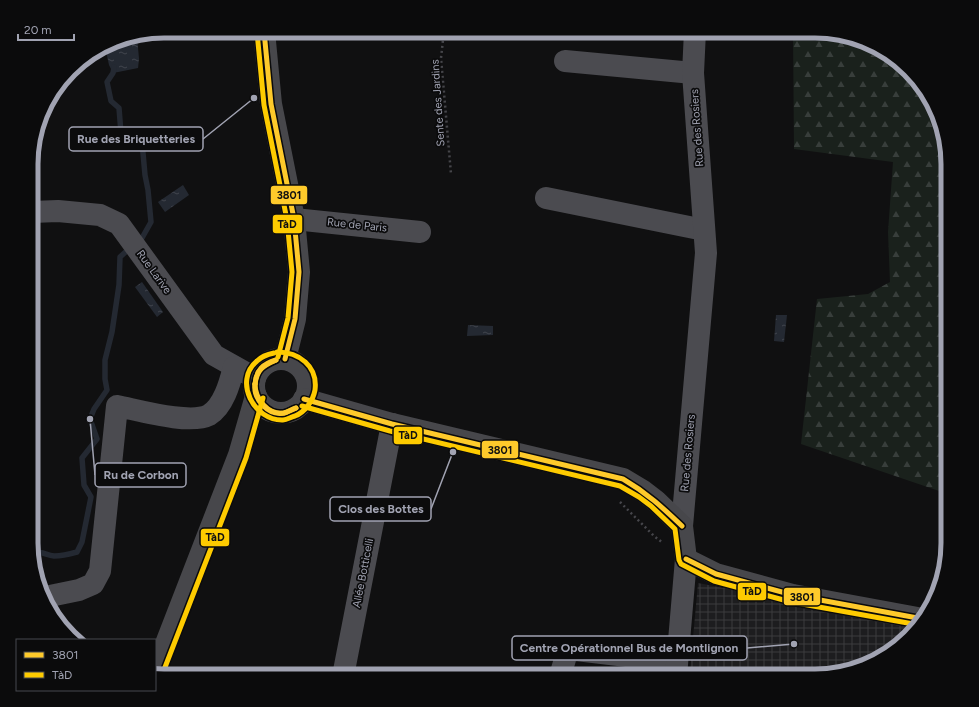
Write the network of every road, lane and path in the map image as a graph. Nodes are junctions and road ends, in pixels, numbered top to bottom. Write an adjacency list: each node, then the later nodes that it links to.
1 (265, 38): 9 (main road)
2 (443, 38): 6 (path, Sente des Jardins)
3 (695, 38): 5 (street, Rue des Rosiers)
4 (565, 61): 5 (street, Rue des Rosiers)
5 (693, 73): 10 (street, Rue des Rosiers)
6 (451, 174)
7 (546, 198): 10 (street)
8 (38, 212): 13 (street, Rue Larive)
9 (294, 218): 11 (street, Rue de Paris); 12 (main road)
10 (704, 230): 20 (street, Rue des Rosiers)
11 (420, 232)
12 (285, 359): 14 (main road); 15 (main road)
13 (234, 367): 14 (street, Rue Larive); 22 (street)
14 (255, 387): 16 (main road); 18 (main road)
15 (304, 399): 16 (main road); 17 (main road)
16 (272, 412): 18 (main road)
17 (392, 424): 20 (main road); 25 (street, Allée Botticelli)
18 (239, 455): 24 (main road)
19 (614, 497): 21 (path)
20 (682, 526): 21 (main road, Rue des Rosiers)
21 (686, 559): 23 (main road); 27 (street, Rue des Rosiers)
22 (50, 596)
23 (916, 618)
24 (156, 669)
25 (344, 669)
26 (562, 669): 27 (street)
27 (676, 669)

